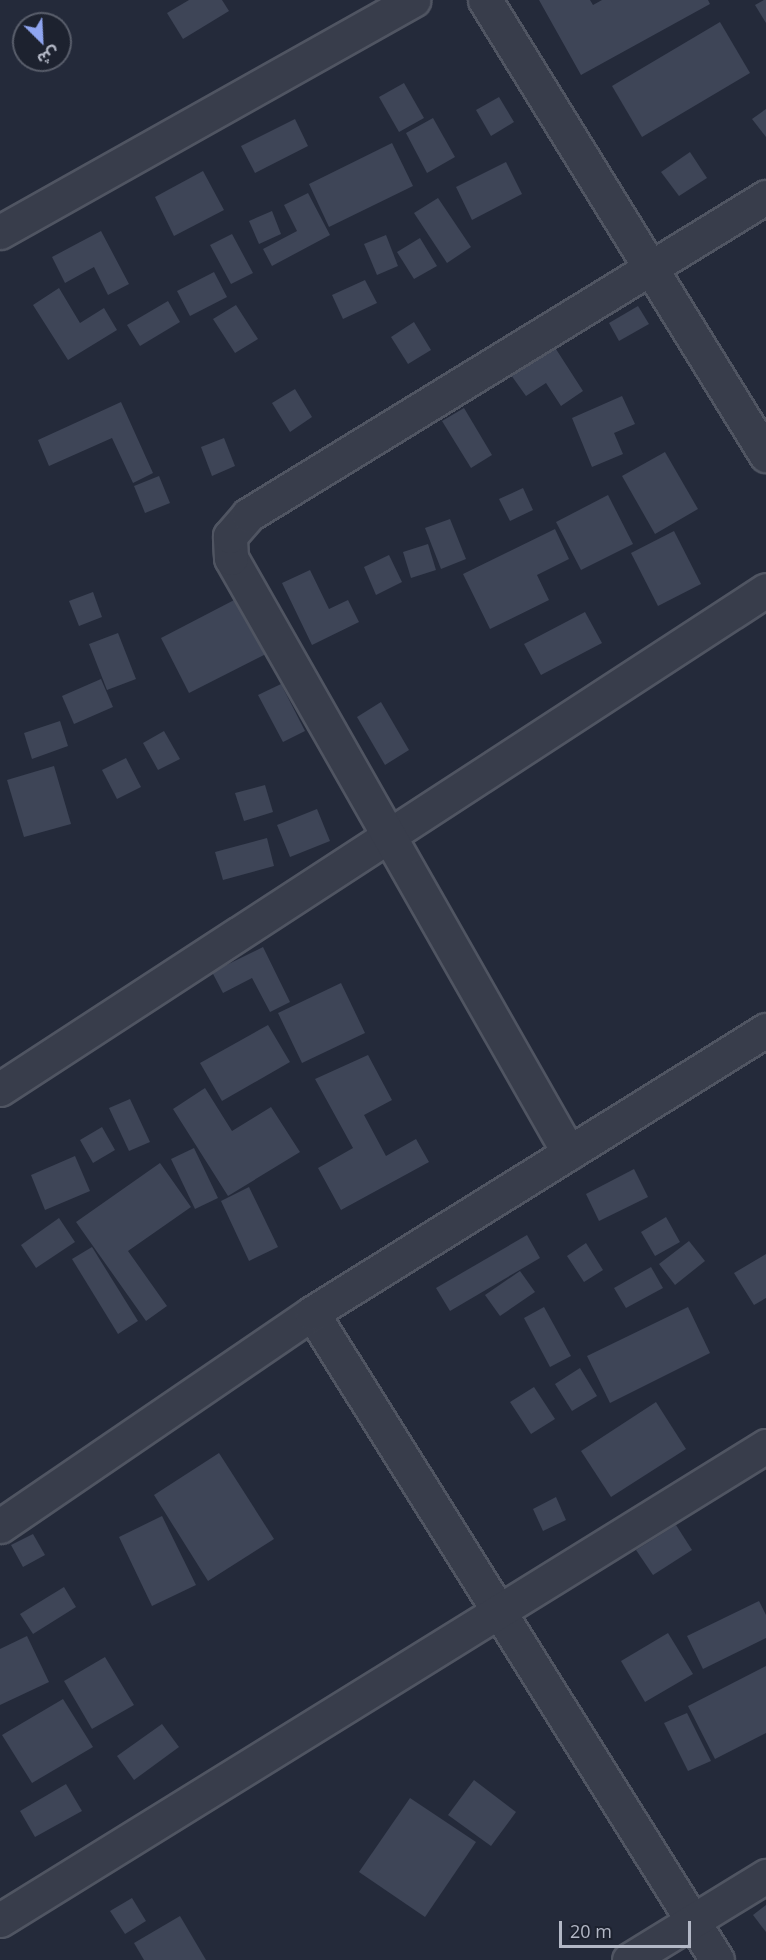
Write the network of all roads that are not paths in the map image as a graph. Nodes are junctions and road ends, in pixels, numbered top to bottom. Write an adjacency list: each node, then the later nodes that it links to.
1 (413, 0): 4 (street)
2 (485, 0): 5 (street)
3 (766, 197): 5 (street)
4 (0, 232)
5 (649, 271): 6 (street); 8 (street)
6 (766, 455)
7 (766, 590): 8 (street)
8 (386, 838): 10 (street); 11 (street)
9 (766, 1030): 11 (street)
10 (0, 1089)
11 (569, 1153): 12 (street)
12 (312, 1313): 14 (street); 15 (street)
13 (766, 1446): 15 (street)
14 (0, 1526)
15 (498, 1614): 17 (street); 18 (street)
16 (766, 1876): 18 (street)
17 (0, 1920)
18 (692, 1921): 19 (street); 20 (street)
19 (628, 1960)
20 (717, 1960)

